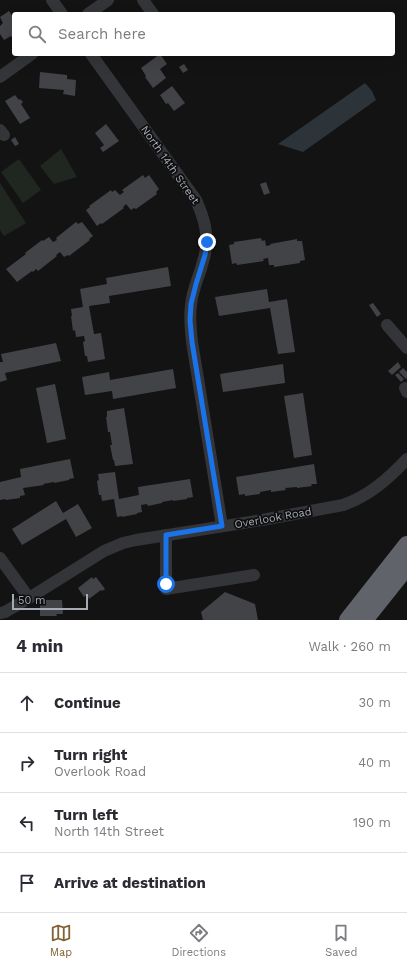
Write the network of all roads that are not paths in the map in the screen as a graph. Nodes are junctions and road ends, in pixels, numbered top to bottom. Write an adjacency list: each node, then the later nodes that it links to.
1 (52, 0): 4 (street)
2 (108, 0): 5 (street)
3 (143, 0): 6 (street)
4 (61, 12)
5 (91, 12)
6 (152, 12)
7 (29, 56): 9 (street)
8 (92, 56): 13 (street, North 14th Street)
9 (0, 77)
10 (387, 325): 11 (street)
11 (407, 348)
12 (407, 460): 13 (street, Overlook Road)
13 (222, 526): 14 (street, Overlook Road)
14 (166, 535): 18 (street); 19 (street, Overlook Road)
15 (407, 545): 21 (highway)
16 (0, 558): 19 (street)
17 (407, 566): 22 (highway)
18 (254, 575)
19 (29, 598): 20 (street, Overlook Road)
20 (0, 614)
21 (348, 620)
22 (364, 620)

